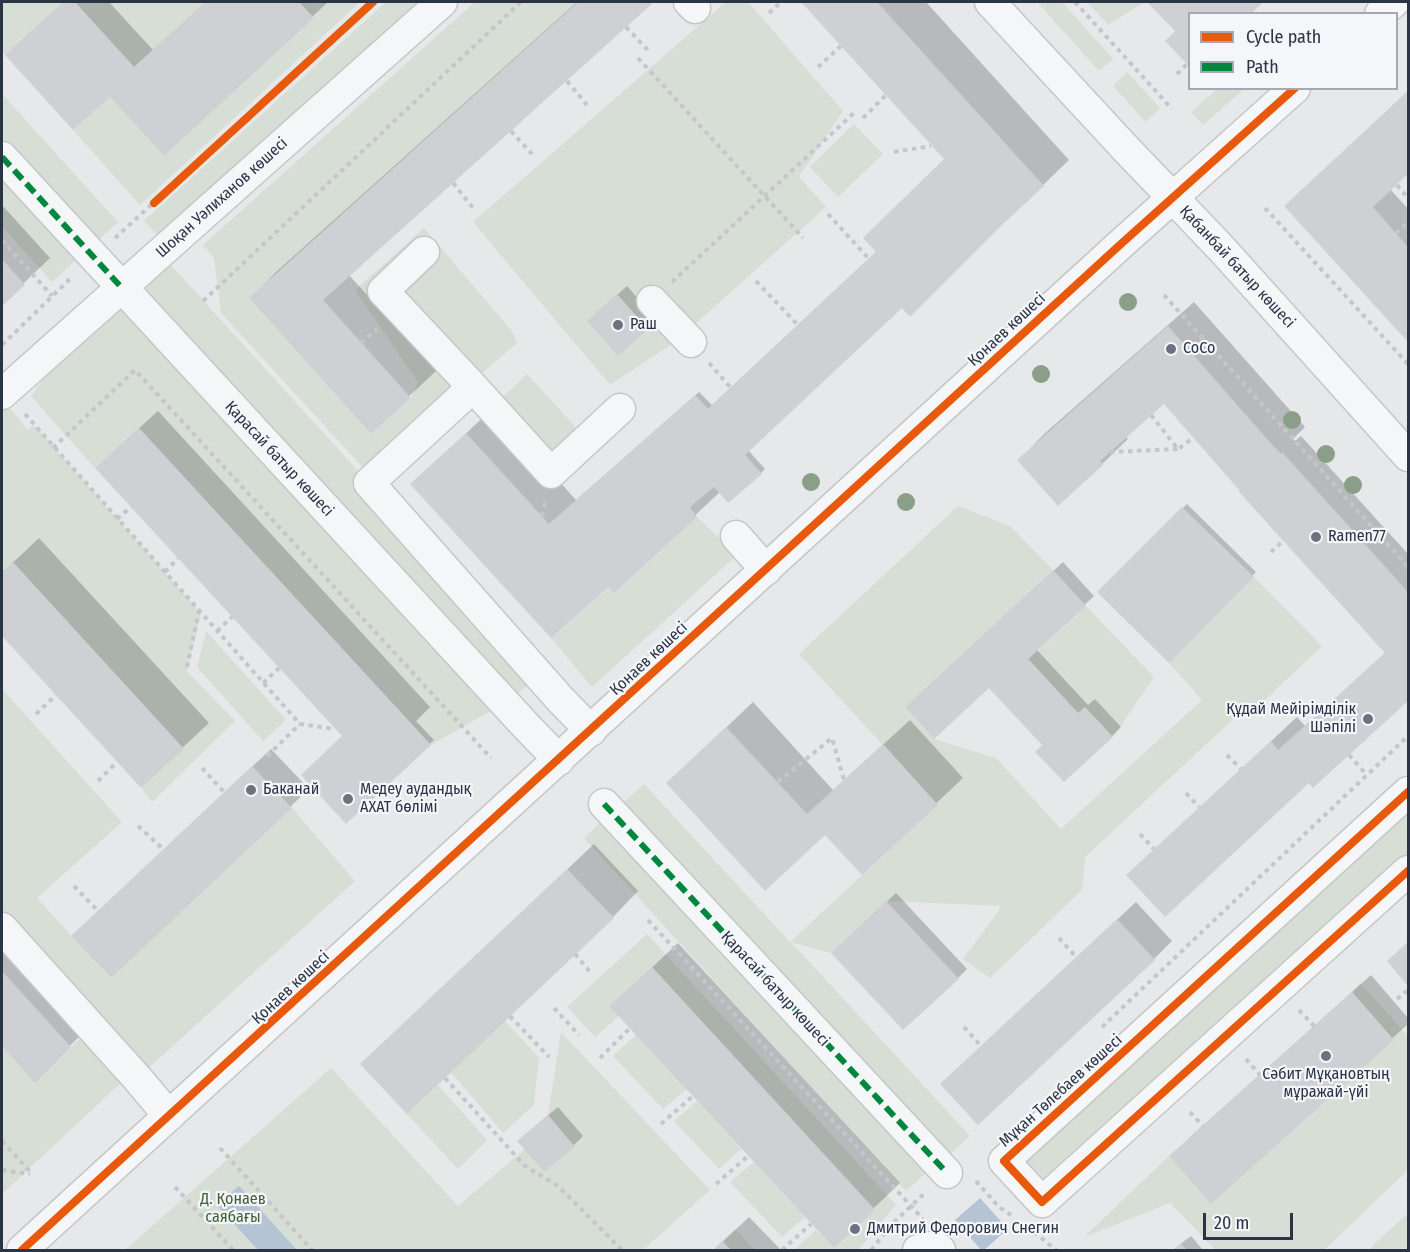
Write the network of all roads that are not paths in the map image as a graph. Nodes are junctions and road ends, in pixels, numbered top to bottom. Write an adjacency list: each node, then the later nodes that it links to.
1 (442, 2): 9 (street, Шоқан Уәлиханов көшесі)
2 (990, 2): 7 (street, Қабанбай батыр көшесі)
3 (1394, 2): 4 (street)
4 (1382, 12)
5 (1293, 90): 7 (street, Қонаев көшесі)
6 (2, 157): 9 (street, Қарасай батыр көшесі)
7 (1173, 197): 15 (street, Қабанбай батыр көшесі); 17 (street, Қонаев көшесі)
8 (424, 252): 12 (street)
9 (121, 287): 13 (street, Шоқан Уәлиханов көшесі); 19 (street, Қарасай батыр көшесі)
10 (652, 301): 11 (street)
11 (691, 342)
12 (473, 387): 14 (street); 18 (street)
13 (3, 391)
14 (620, 409)
15 (1408, 456)
16 (736, 536): 17 (street)
17 (766, 570): 18 (street, Қонаев көшесі)
18 (591, 731): 19 (street, Қонаев көшесі)
19 (559, 759): 24 (street, Қонаев көшесі)
20 (1408, 792): 22 (street, Мұқан Төлебаев көшесі)
21 (604, 804): 25 (street, Қарасай батыр көшесі)
22 (1408, 871)
23 (2, 928): 24 (street)
24 (169, 1116): 26 (street, Қонаев көшесі)
25 (946, 1173)
26 (22, 1251)
27 (918, 1251): 28 (street)
28 (940, 1251)

